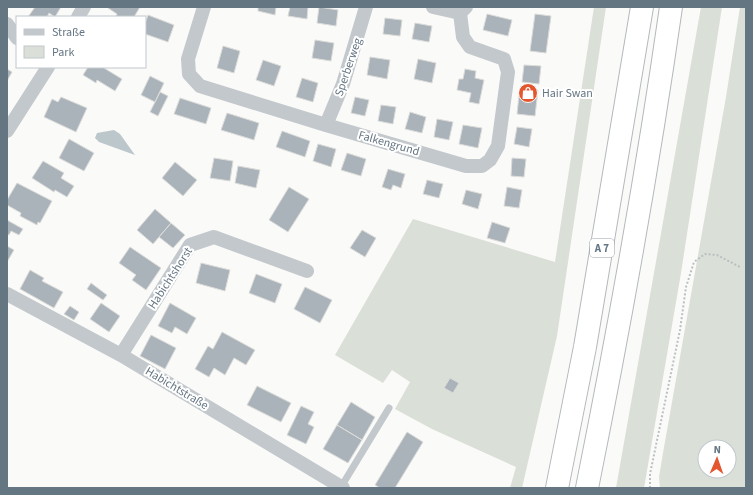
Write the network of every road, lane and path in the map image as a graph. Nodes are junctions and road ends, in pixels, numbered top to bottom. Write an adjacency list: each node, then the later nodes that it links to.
1 (84, 7): 8 (street)
2 (204, 7): 12 (street, Falkengrund)
3 (366, 7): 12 (street, Sperberweg)
4 (433, 7): 7 (street)
5 (642, 7): 20 (highway, A 7)
6 (671, 7): 21 (highway, A 7)
7 (463, 10): 12 (street, Falkengrund)
8 (79, 16)
9 (7, 24): 10 (street)
10 (16, 37)
11 (42, 70): 13 (street)
12 (326, 125)
13 (7, 131)
14 (740, 267): 22 (path)
15 (308, 271): 17 (street, Habichtshorst)
16 (7, 294): 17 (street, Habichtstraße)
17 (121, 355): 19 (street, Habichtstraße)
18 (389, 408): 19 (lane)
19 (342, 487)
20 (557, 488)
21 (587, 488)
22 (650, 488)

